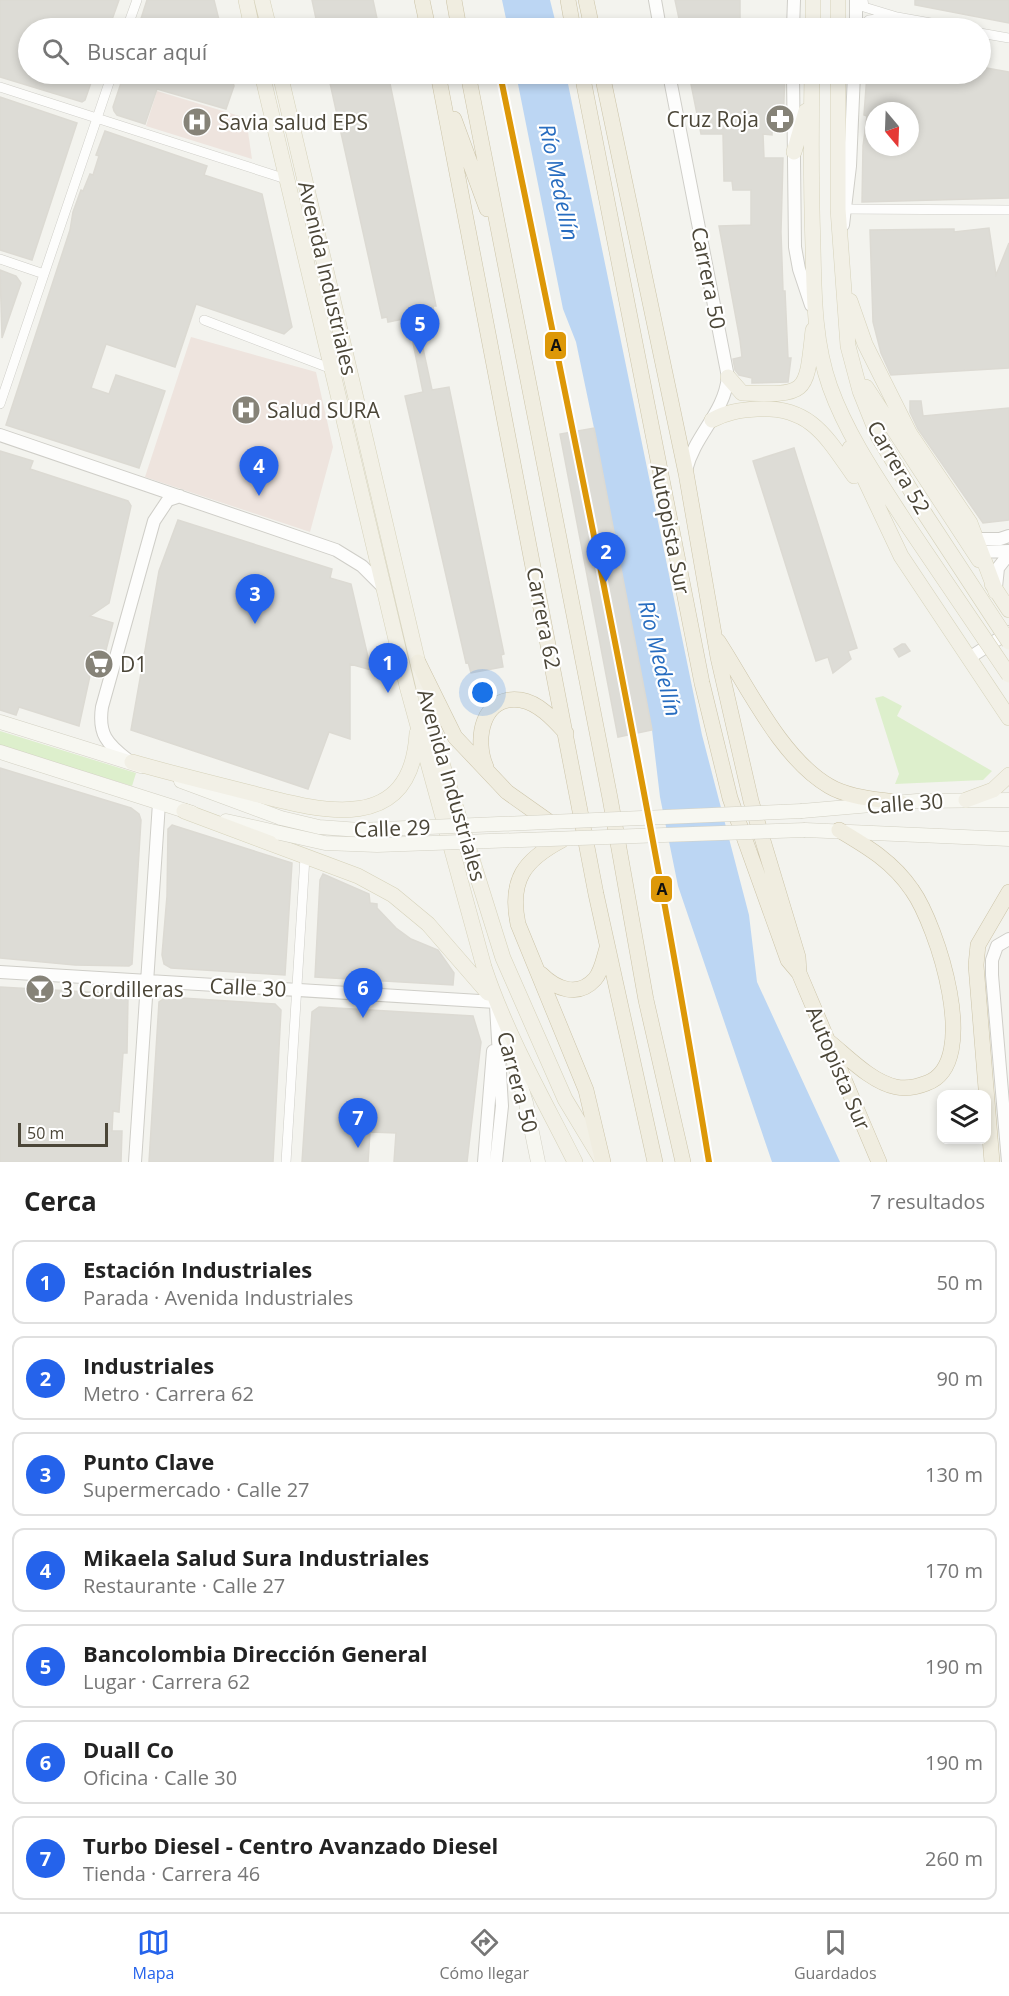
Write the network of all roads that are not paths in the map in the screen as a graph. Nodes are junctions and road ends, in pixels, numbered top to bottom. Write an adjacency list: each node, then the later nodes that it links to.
1 (137, 0): 15 (street)
2 (246, 0): 16 (main road)
3 (262, 0): 17 (main road)
4 (422, 0): 18 (highway)
5 (454, 0): 19 (highway)
6 (568, 0): 20 (highway)
7 (654, 0): 22 (street)
8 (794, 0): 23 (street)
9 (813, 0): 24 (main road)
10 (838, 0): 25 (main road)
11 (856, 0): 26 (street)
12 (863, 0): 14 (street)
13 (586, 1): 21 (highway)
14 (897, 17): 27 (street); 28 (street)
15 (131, 18)
16 (250, 18)
17 (266, 18)
18 (426, 18)
19 (457, 18)
20 (571, 18)
21 (589, 18)
22 (658, 18)
23 (793, 18)
24 (813, 18)
25 (838, 18)
26 (857, 18)
27 (887, 18)
28 (903, 18)
29 (991, 35): 30 (street)
30 (1009, 38)
31 (109, 84): 47 (street)
32 (264, 84): 50 (main road, Avenida Industriales)
33 (282, 84): 80 (main road, Avenida Industriales)
34 (440, 84): 85 (highway, Carrera 62)
35 (441, 84): 53 (highway)
36 (470, 84): 53 (highway, Carrera 62)
37 (584, 84): 49 (highway, Autopista Sur)
38 (592, 84): 49 (highway)
39 (604, 84): 66 (highway, Autopista Sur)
40 (671, 84): 61 (street, Carrera 50)
41 (793, 84): 48 (street, Carrera 52)
42 (811, 84): 46 (main road, Carrera 52)
43 (838, 84): 51 (main road, Carrera 52)
44 (853, 84): 51 (street, Carrera 52)
45 (0, 87): 47 (street)
46 (811, 90): 48 (main road); 57 (main road, Carrera 52)
47 (97, 118): 50 (street); 56 (street)
48 (794, 152): 57 (street, Carrera 52)
49 (597, 153): 107 (highway, Autopista Sur)
50 (286, 179): 60 (main road, Avenida Industriales)
51 (842, 209): 52 (street); 55 (main road, Carrera 52)
52 (1009, 210)
53 (503, 253): 120 (highway, Carrera 62)
54 (0, 259): 56 (street)
55 (841, 268): 59 (main road, Carrera 52); 68 (main road)
56 (44, 274): 63 (street)
57 (815, 315): 61 (main road); 62 (main road, Carrera 52)
58 (204, 320): 60 (street)
59 (852, 364): 68 (main road); 78 (main road, Carrera 52, bridge)
60 (332, 369): 73 (main road, Avenida Industriales)
61 (728, 377): 64 (street, Carrera 50)
62 (830, 385): 69 (main road); 81 (main road, Carrera 52, bridge)
63 (0, 404)
64 (712, 420): 66 (street, Carrera 50); 69 (main road)
65 (0, 435): 67 (street)
66 (686, 473): 77 (highway, Autopista Sur)
67 (180, 496): 73 (street); 87 (street)
68 (948, 502): 71 (main road)
69 (874, 503): 79 (main road)
70 (1009, 536): 71 (street)
71 (975, 546): 72 (street); 74 (main road)
72 (1009, 552): 74 (street)
73 (385, 589): 84 (main road, Avenida Industriales)
74 (996, 592): 75 (main road)
75 (1009, 610)
76 (1009, 632): 79 (street)
77 (715, 636): 93 (highway); 107 (highway, Autopista Sur)
78 (1009, 642)
79 (969, 658): 82 (main road)
80 (418, 662): 88 (highway); 118 (main road, Avenida Industriales)
81 (1009, 675)
82 (1009, 718)
83 (0, 722): 87 (main road, Calle 29)
84 (418, 724): 87 (main road); 110 (main road, Avenida Industriales)
85 (567, 734): 88 (highway); 104 (highway, Carrera 62)
86 (0, 753): 92 (main road, Calle 29)
87 (132, 762): 96 (main road, Calle 29, bridge)
88 (488, 772): 96 (highway)
89 (1009, 775): 90 (main road)
90 (966, 800): 91 (main road, Calle 30); 93 (main road, Calle 30)
91 (1009, 800)
92 (159, 803): 95 (main road, Calle 29); 108 (street)
93 (901, 803): 94 (main road, Calle 30)
94 (802, 811): 96 (main road, Calle 29, bridge)
95 (184, 812): 100 (main road, Calle 29, bridge); 101 (main road)
96 (545, 819)
97 (805, 830): 98 (main road, Calle 30); 100 (main road, Calle 29, bridge)
98 (839, 830): 99 (main road, Calle 30); 111 (highway)
99 (1009, 839)
100 (562, 840): 106 (highway)
101 (305, 857): 109 (street); 110 (main road)
102 (1009, 892): 122 (highway)
103 (1009, 939): 123 (street)
104 (607, 947): 106 (highway); 119 (highway, Carrera 62)
105 (0, 972): 108 (street, Calle 30)
106 (539, 972): 118 (highway)
107 (799, 974): 111 (highway, Autopista Sur)
108 (147, 981): 109 (street, Calle 30); 112 (street)
109 (296, 990): 110 (street, Calle 30); 113 (street)
110 (496, 1002): 114 (street); 115 (street); 116 (main road, Carrera 50); 117 (main road, Avenida Industriales)
111 (825, 1039): 121 (highway, Autopista Sur)
112 (135, 1162)
113 (286, 1162)
114 (484, 1162)
115 (496, 1162)
116 (538, 1162)
117 (575, 1162)
118 (603, 1162)
119 (655, 1162)
120 (683, 1162)
121 (879, 1162)
122 (992, 1162)
123 (1008, 1162)

